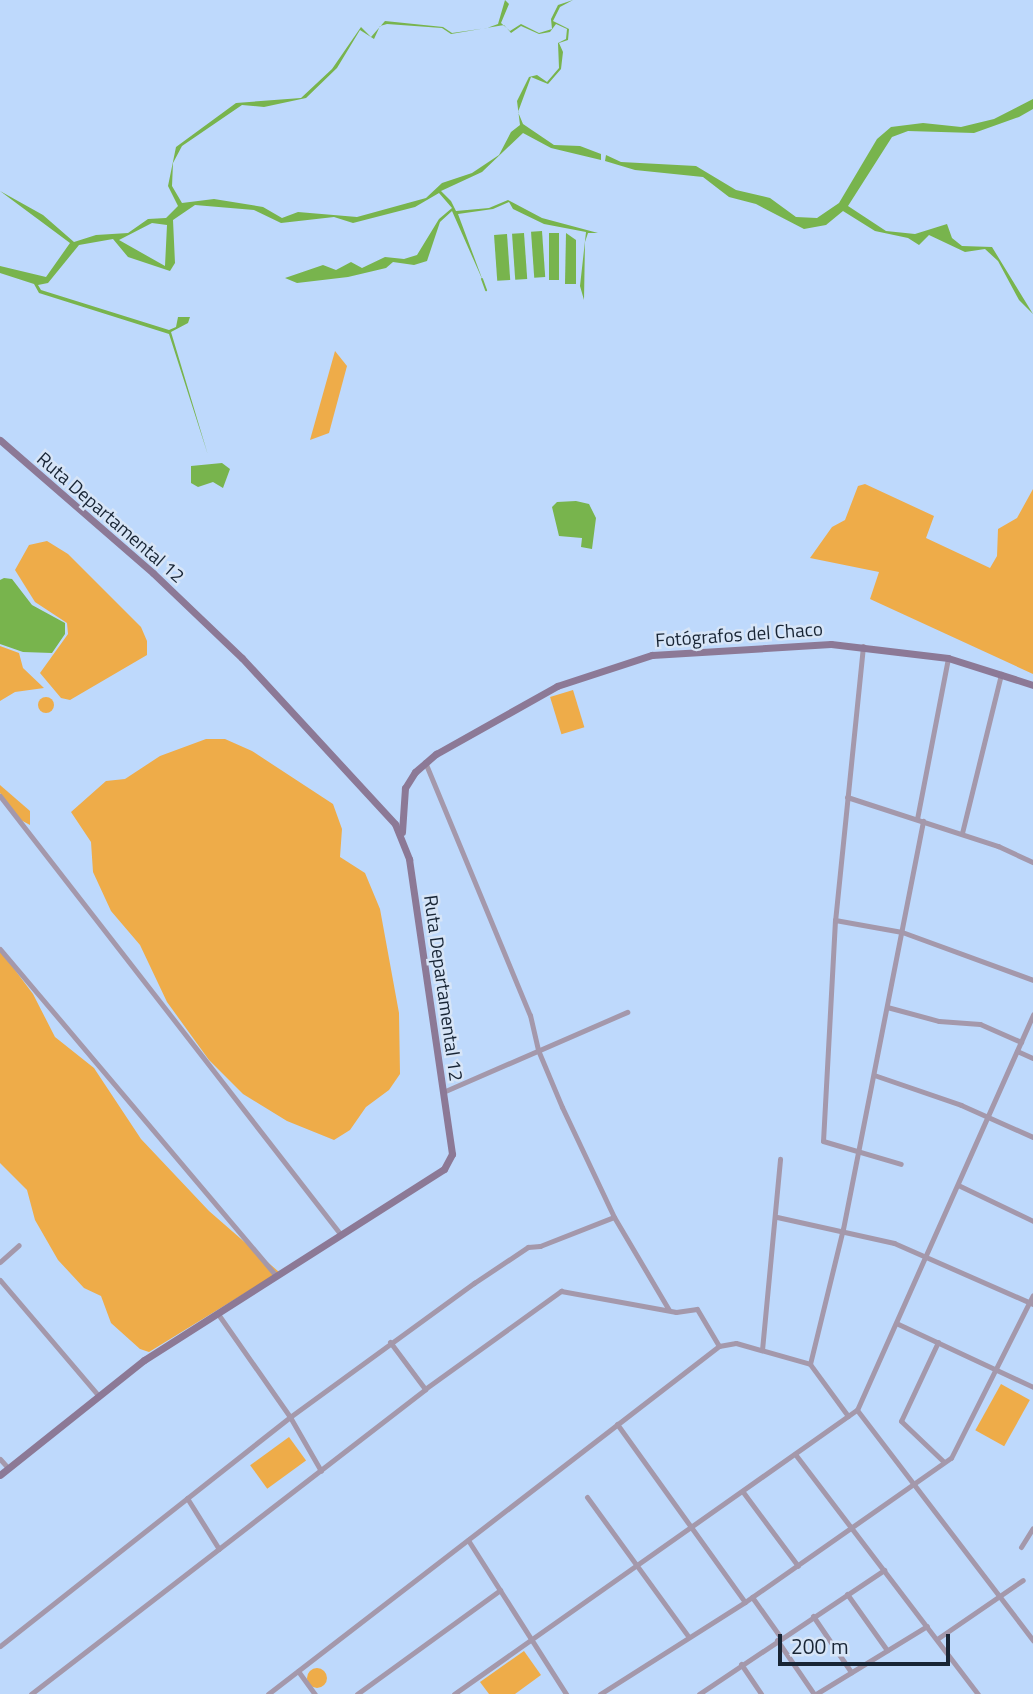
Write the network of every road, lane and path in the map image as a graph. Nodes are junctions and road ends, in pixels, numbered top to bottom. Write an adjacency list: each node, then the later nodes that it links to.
1 (0, 440): 11 (main road, Ruta Departamental 12)
2 (863, 646): 3 (main road, Fotógrafos del Chaco); 6 (main road, Fotógrafos del Chaco); 8 (street)
3 (948, 658): 4 (main road, Fotógrafos del Chaco); 9 (street)
4 (1001, 674): 5 (main road, Fotógrafos del Chaco); 10 (street)
5 (1033, 685)
6 (425, 762): 11 (main road, Fotógrafos del Chaco); 21 (street)
7 (0, 796): 36 (street)
8 (847, 797): 9 (street); 13 (street)
9 (920, 820): 10 (street); 14 (street)
10 (962, 834): 12 (street)
11 (403, 838): 25 (main road, Ruta Departamental 12)
12 (1033, 862)
13 (835, 920): 14 (street); 28 (street)
14 (902, 932): 16 (street); 17 (street)
15 (0, 949): 40 (street)
16 (1033, 980)
17 (887, 1007): 20 (street); 24 (street)
18 (627, 1012): 21 (street)
19 (1033, 1014): 20 (street)
20 (1021, 1042): 22 (street)
21 (538, 1050): 25 (street); 32 (street)
22 (1017, 1051): 23 (street); 26 (street)
23 (1033, 1058)
24 (874, 1075): 26 (street); 28 (street)
25 (443, 1092): 36 (main road, Ruta Departamental 12)
26 (989, 1117): 27 (street); 31 (street)
27 (1033, 1137)
28 (858, 1150): 30 (street); 35 (street)
29 (780, 1159): 33 (street)
30 (901, 1164)
31 (958, 1185): 34 (street); 38 (street)
32 (614, 1217): 44 (street); 47 (street)
33 (777, 1217): 35 (street); 50 (street)
34 (1033, 1221)
35 (843, 1229): 38 (street); 51 (street)
36 (341, 1236): 40 (main road, Ruta Departamental 12)
37 (19, 1245): 39 (street)
38 (925, 1256): 43 (street); 46 (street)
39 (0, 1262)
40 (276, 1276): 45 (main road, Ruta Departamental 12)
41 (0, 1280): 55 (street)
42 (1033, 1295): 43 (street)
43 (1031, 1303): 52 (street)
44 (669, 1310): 49 (street); 54 (street)
45 (218, 1314): 55 (main road, Ruta Departamental 12); 58 (street)
46 (896, 1323): 48 (street); 56 (street)
47 (390, 1342): 54 (street); 58 (street)
48 (938, 1342): 52 (street); 62 (street)
49 (719, 1346): 50 (street); 59 (street)
50 (762, 1350): 51 (street)
51 (810, 1364): 57 (street)
52 (996, 1369): 53 (street); 62 (street)
53 (1033, 1387)
54 (425, 1389): 64 (street)
55 (98, 1395): 63 (main road, Ruta Departamental 12)
56 (857, 1410): 57 (street); 66 (street)
57 (848, 1416): 60 (street)
58 (290, 1417): 64 (street); 69 (street)
59 (617, 1424): 70 (street); 73 (street)
60 (796, 1454): 67 (street); 71 (street)
61 (0, 1459): 63 (street)
62 (944, 1462): 66 (street)
63 (8, 1468): 65 (main road, Ruta Departamental 12)
64 (321, 1471): 75 (street)
65 (0, 1475)
66 (915, 1486): 71 (street); 82 (street)
67 (743, 1492): 70 (street); 77 (street)
68 (587, 1497): 76 (street)
69 (187, 1498): 75 (street); 92 (street)
70 (690, 1527): 76 (street); 84 (street)
71 (850, 1529): 77 (street); 78 (street)
72 (1032, 1532): 74 (street)
73 (468, 1540): 80 (street); 95 (street)
74 (1021, 1547)
75 (219, 1549): 98 (street)
76 (636, 1565): 87 (street); 88 (street)
77 (798, 1566): 83 (street)
78 (884, 1570): 81 (street); 86 (street)
79 (1023, 1580): 82 (street)
80 (500, 1590): 88 (street); 101 (street)
81 (847, 1594): 85 (street); 93 (street)
82 (1000, 1596): 90 (street); 91 (street)
83 (752, 1597): 84 (street); 89 (street)
84 (745, 1602): 87 (street)
85 (813, 1616): 89 (street); 96 (street)
86 (927, 1626): 90 (street); 93 (street)
87 (688, 1636): 104 (street)
88 (531, 1639): 102 (street); 103 (street)
89 (779, 1639): 94 (street); 107 (street)
90 (937, 1639): 108 (street)
91 (1033, 1640)
92 (0, 1646)
93 (887, 1650): 96 (street)
94 (741, 1664): 97 (street); 106 (street)
95 (298, 1671): 99 (street); 100 (street)
96 (851, 1672): 107 (street)
97 (708, 1692): 105 (street)
98 (31, 1694)
99 (268, 1694)
100 (315, 1694)
101 (357, 1694)
102 (454, 1694)
103 (566, 1694)
104 (600, 1694)
105 (699, 1694)
106 (761, 1694)
107 (815, 1694)
108 (978, 1694)

